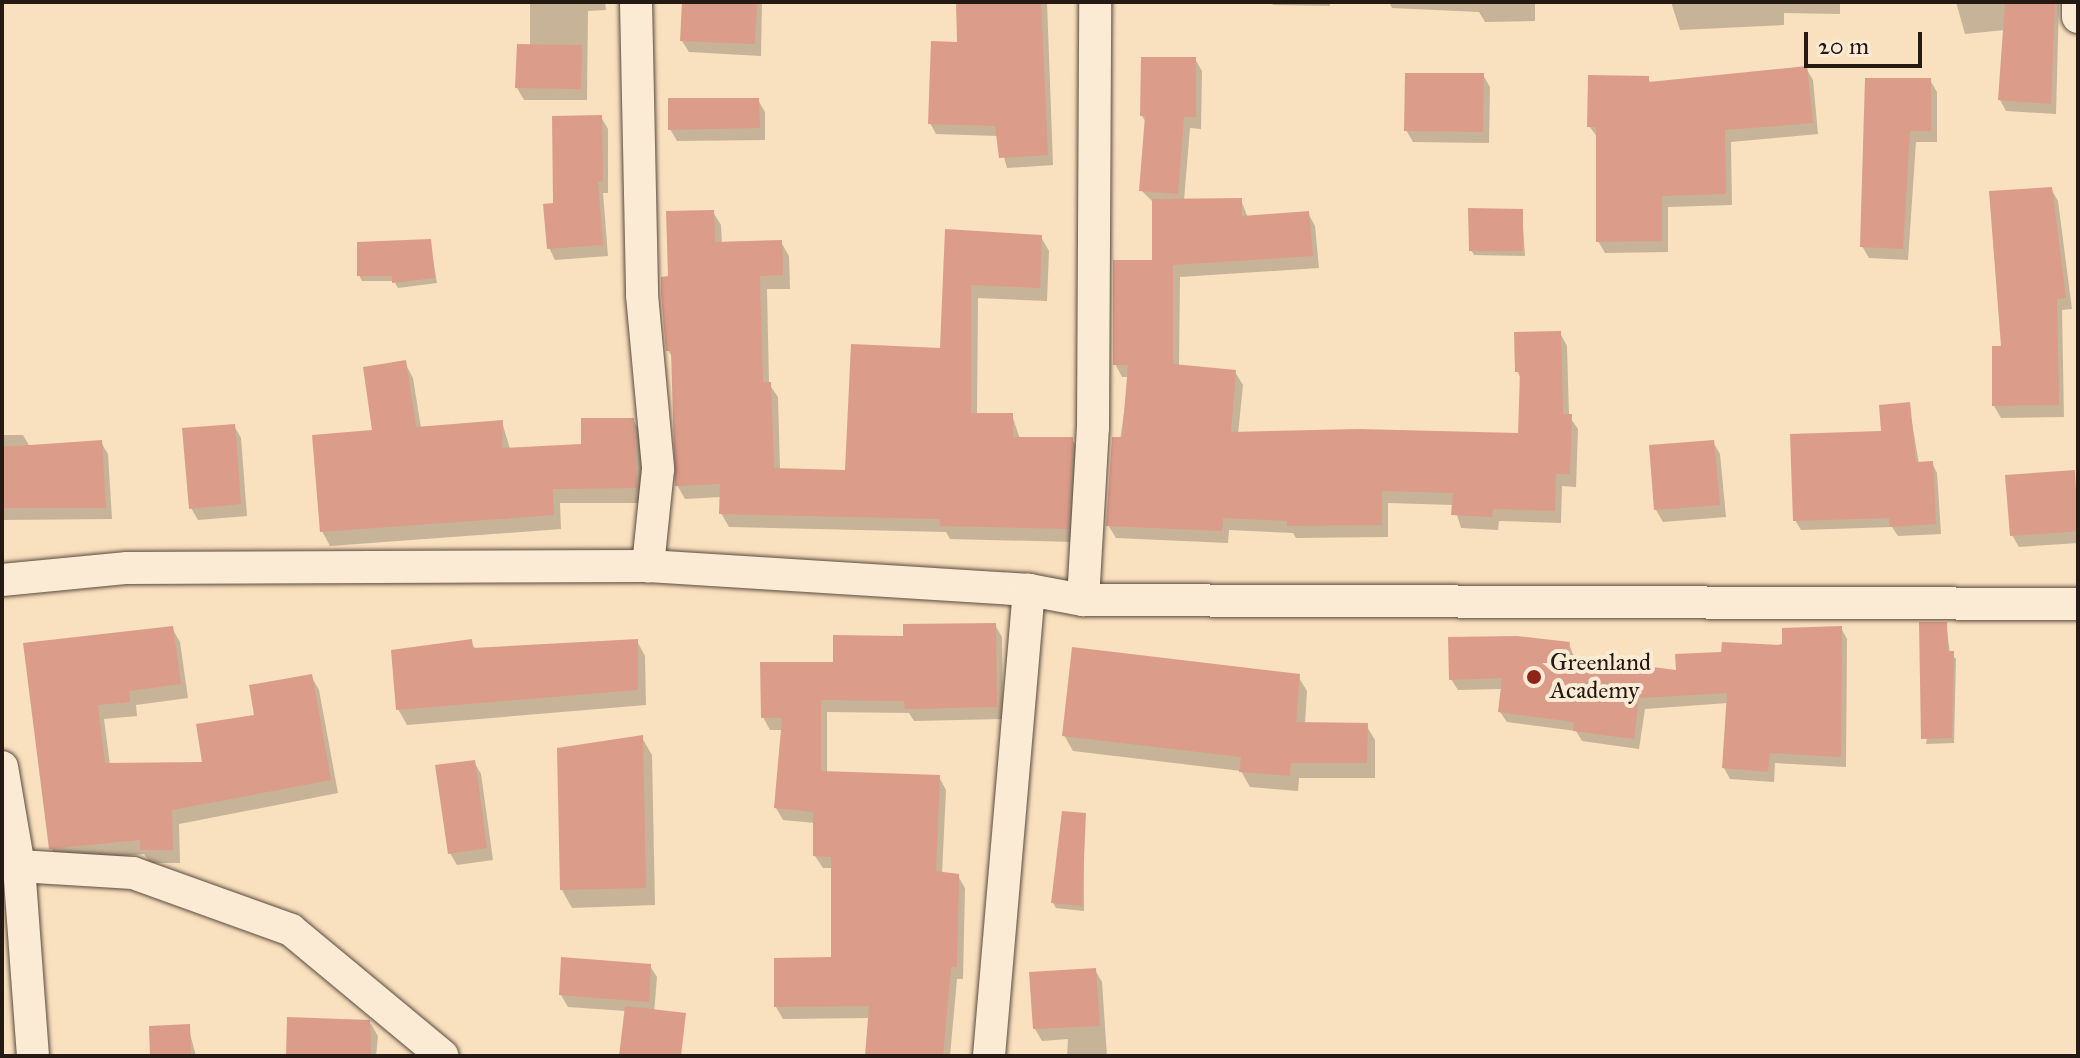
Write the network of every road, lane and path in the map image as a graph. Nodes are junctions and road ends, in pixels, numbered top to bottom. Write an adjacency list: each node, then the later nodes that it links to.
1 (636, 2): 5 (street)
2 (1095, 2): 8 (street)
3 (2078, 3): 4 (street)
4 (2078, 17)
5 (648, 566): 6 (street); 7 (street)
6 (2, 580)
7 (1029, 590): 8 (street); 14 (street)
8 (1083, 600): 9 (street)
9 (2078, 604)
10 (2, 767): 11 (street)
11 (19, 866): 12 (street); 13 (street)
12 (33, 1056)
13 (443, 1056)
14 (989, 1056)

